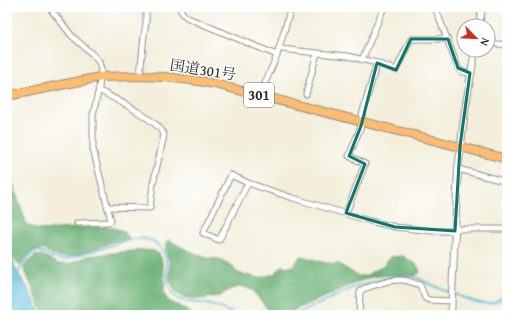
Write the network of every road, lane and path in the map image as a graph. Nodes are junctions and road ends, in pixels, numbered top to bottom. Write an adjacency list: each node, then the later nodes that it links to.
1 (49, 7): 20 (street)
2 (146, 7): 19 (street)
3 (179, 7): 14 (street)
4 (291, 7): 12 (street)
5 (384, 7): 16 (street)
6 (435, 7): 9 (street)
7 (482, 7): 8 (street)
8 (480, 18)
9 (448, 39): 17 (street); 18 (street)
10 (496, 44): 11 (street)
11 (507, 45)
12 (279, 48): 13 (street); 14 (street)
13 (317, 53): 16 (street); 22 (street)
14 (277, 55): 23 (street)
15 (473, 58): 18 (street)
16 (362, 60): 17 (street)
17 (377, 63): 25 (street)
18 (470, 73): 26 (street)
19 (140, 76): 20 (highway, 国道301号 / 301); 23 (highway, 国道301号 / 301)
20 (100, 77): 21 (street); 24 (highway, 国道301号 / 301)
21 (98, 91): 31 (street); 31 (street)
22 (306, 94)
23 (260, 95): 25 (highway, 国道301号 / 301)
24 (7, 96)
25 (361, 122): 26 (highway, 国道301号 / 301); 32 (street)
26 (460, 146): 27 (highway, 国道301号 / 301); 28 (street)
27 (507, 159)
28 (458, 169): 29 (street); 35 (street)
29 (507, 182)
30 (248, 183): 30 (street); 32 (street)
31 (108, 207): 33 (street)
32 (346, 213): 35 (street)
33 (77, 223)
34 (507, 228): 35 (street)
35 (455, 230): 36 (street)
36 (451, 299): 37 (street); 38 (street)
37 (359, 315)
38 (451, 315)

